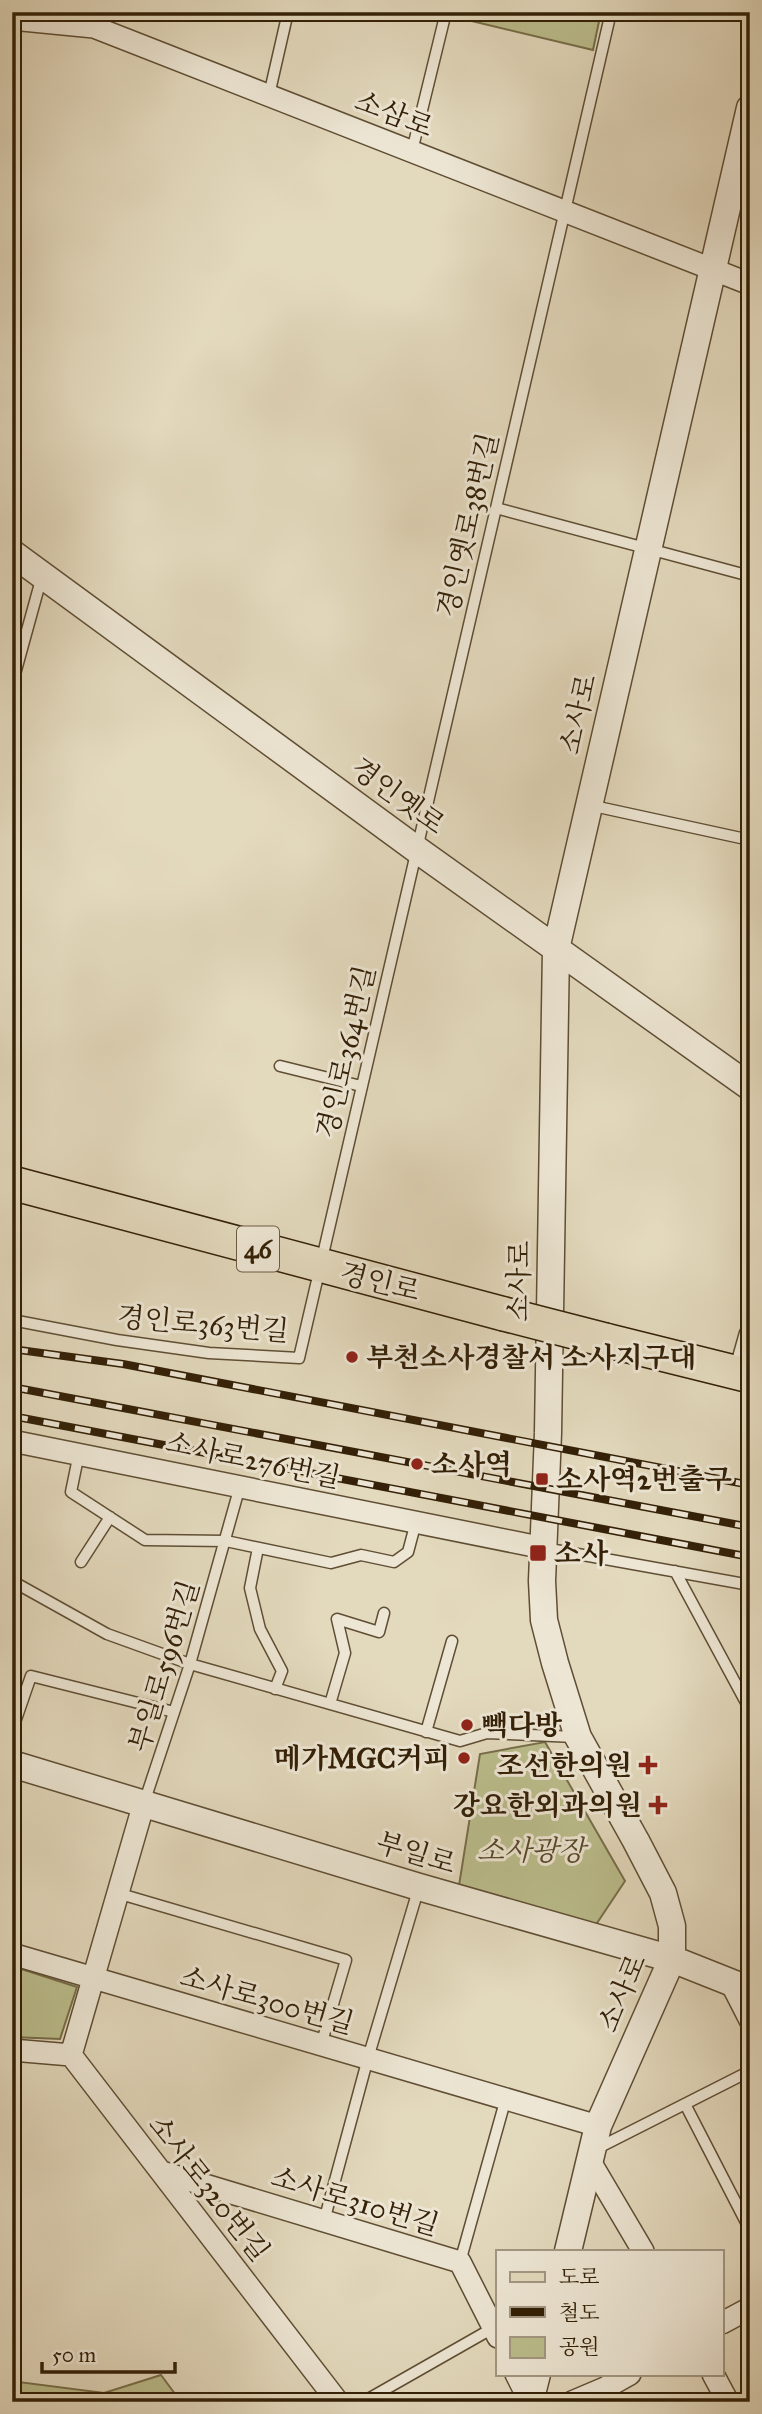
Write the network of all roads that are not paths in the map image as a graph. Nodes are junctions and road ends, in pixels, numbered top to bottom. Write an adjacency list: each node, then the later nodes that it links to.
1 (288, 12): 6 (lane)
2 (446, 12): 8 (lane)
3 (611, 12): 9 (lane, 경인옛로38번길)
4 (12, 19): 5 (street, 소삼로)
5 (96, 19): 6 (street, 소삼로)
6 (269, 95): 8 (street, 소삼로)
7 (749, 117): 10 (street, 소사로)
8 (412, 151): 9 (street, 소삼로)
9 (565, 210): 10 (street, 소삼로); 12 (lane, 경인옛로38번길)
10 (713, 268): 11 (street, 소삼로); 13 (street, 소사로)
11 (750, 284)
12 (496, 508): 13 (lane); 20 (lane, 경인옛로38번길)
13 (648, 549): 16 (lane); 18 (street, 소사로)
14 (12, 552): 15 (street, 경인옛로)
15 (43, 575): 17 (lane); 20 (street, 경인옛로)
16 (750, 576)
17 (12, 685)
18 (589, 805): 19 (lane); 21 (street, 소사로)
19 (750, 840)
20 (416, 849): 21 (street, 경인옛로); 23 (lane, 경인로364번길)
21 (556, 949): 24 (street, 경인옛로); 37 (street, 소사로)
22 (280, 1066): 23 (lane)
23 (361, 1086): 26 (lane, 경인로364번길)
24 (750, 1087)
25 (12, 1183): 26 (main road, 경인로 / 46)
26 (320, 1266): 27 (lane, 경인로363번길); 29 (main road, 경인로 / 46, bridge)
27 (12, 1320)
28 (750, 1335): 29 (street)
29 (745, 1375)
30 (12, 1441): 31 (street, 소사로276번길)
31 (79, 1453): 32 (street, 소사로276번길); 33 (lane)
32 (240, 1486): 34 (street, 소사로276번길); 35 (lane, 부일로596번길)
33 (110, 1517): 35 (lane, 부일로596번길); 38 (lane)
34 (416, 1522): 36 (lane); 37 (street, 소사로276번길)
35 (226, 1541): 36 (lane); 44 (lane, 부일로596번길)
36 (258, 1548): 45 (lane)
37 (544, 1548): 39 (lane); 51 (street, 소사로)
38 (81, 1562)
39 (675, 1571): 41 (lane); 47 (lane)
40 (12, 1581): 44 (lane)
41 (750, 1585)
42 (384, 1613): 46 (lane)
43 (452, 1641): 50 (lane)
44 (190, 1664): 45 (lane); 48 (lane, 부일로596번길)
45 (275, 1689): 46 (lane)
46 (330, 1704): 50 (lane)
47 (750, 1710)
48 (174, 1712): 49 (lane); 53 (lane, 부일로596번길)
49 (12, 1731)
50 (426, 1732): 51 (lane)
51 (578, 1737): 57 (street, 소사로)
52 (12, 1764): 53 (street, 부일로)
53 (144, 1803): 54 (street, 부일로); 55 (street)
54 (419, 1887): 57 (street, 부일로); 64 (lane)
55 (117, 1893): 58 (street); 61 (lane)
56 (12, 1954): 58 (street, 소사로300번길)
57 (672, 1958): 59 (street, 부일로); 68 (street, 소사로)
58 (92, 1978): 61 (street, 소사로300번길); 63 (street)
59 (740, 1985): 60 (street)
60 (750, 2020)
61 (321, 2045): 64 (street, 소사로300번길)
62 (12, 2050): 63 (street)
63 (71, 2055): 69 (street, 소사로320번길)
64 (368, 2058): 66 (street, 소사로300번길); 70 (lane)
65 (750, 2071): 67 (lane)
66 (506, 2098): 68 (street, 소사로300번길); 74 (lane)
67 (685, 2104): 68 (lane); 71 (lane)
68 (594, 2146): 72 (street, 소사로); 73 (street)
69 (162, 2172): 70 (street, 소사로310번길); 82 (street, 소사로320번길)
70 (324, 2221): 74 (street, 소사로310번길)
71 (750, 2230)
72 (568, 2250)
73 (643, 2250)
74 (460, 2262): 77 (street, 소사로310번길)
75 (750, 2308): 76 (street)
76 (724, 2322)
77 (495, 2333): 83 (lane, 소사로310번길)
78 (517, 2376): 84 (street)
79 (537, 2376): 84 (street)
80 (627, 2376): 85 (street)
81 (714, 2376): 86 (street)
82 (338, 2402)
83 (363, 2402)
84 (531, 2402)
85 (572, 2402)
86 (728, 2402)

